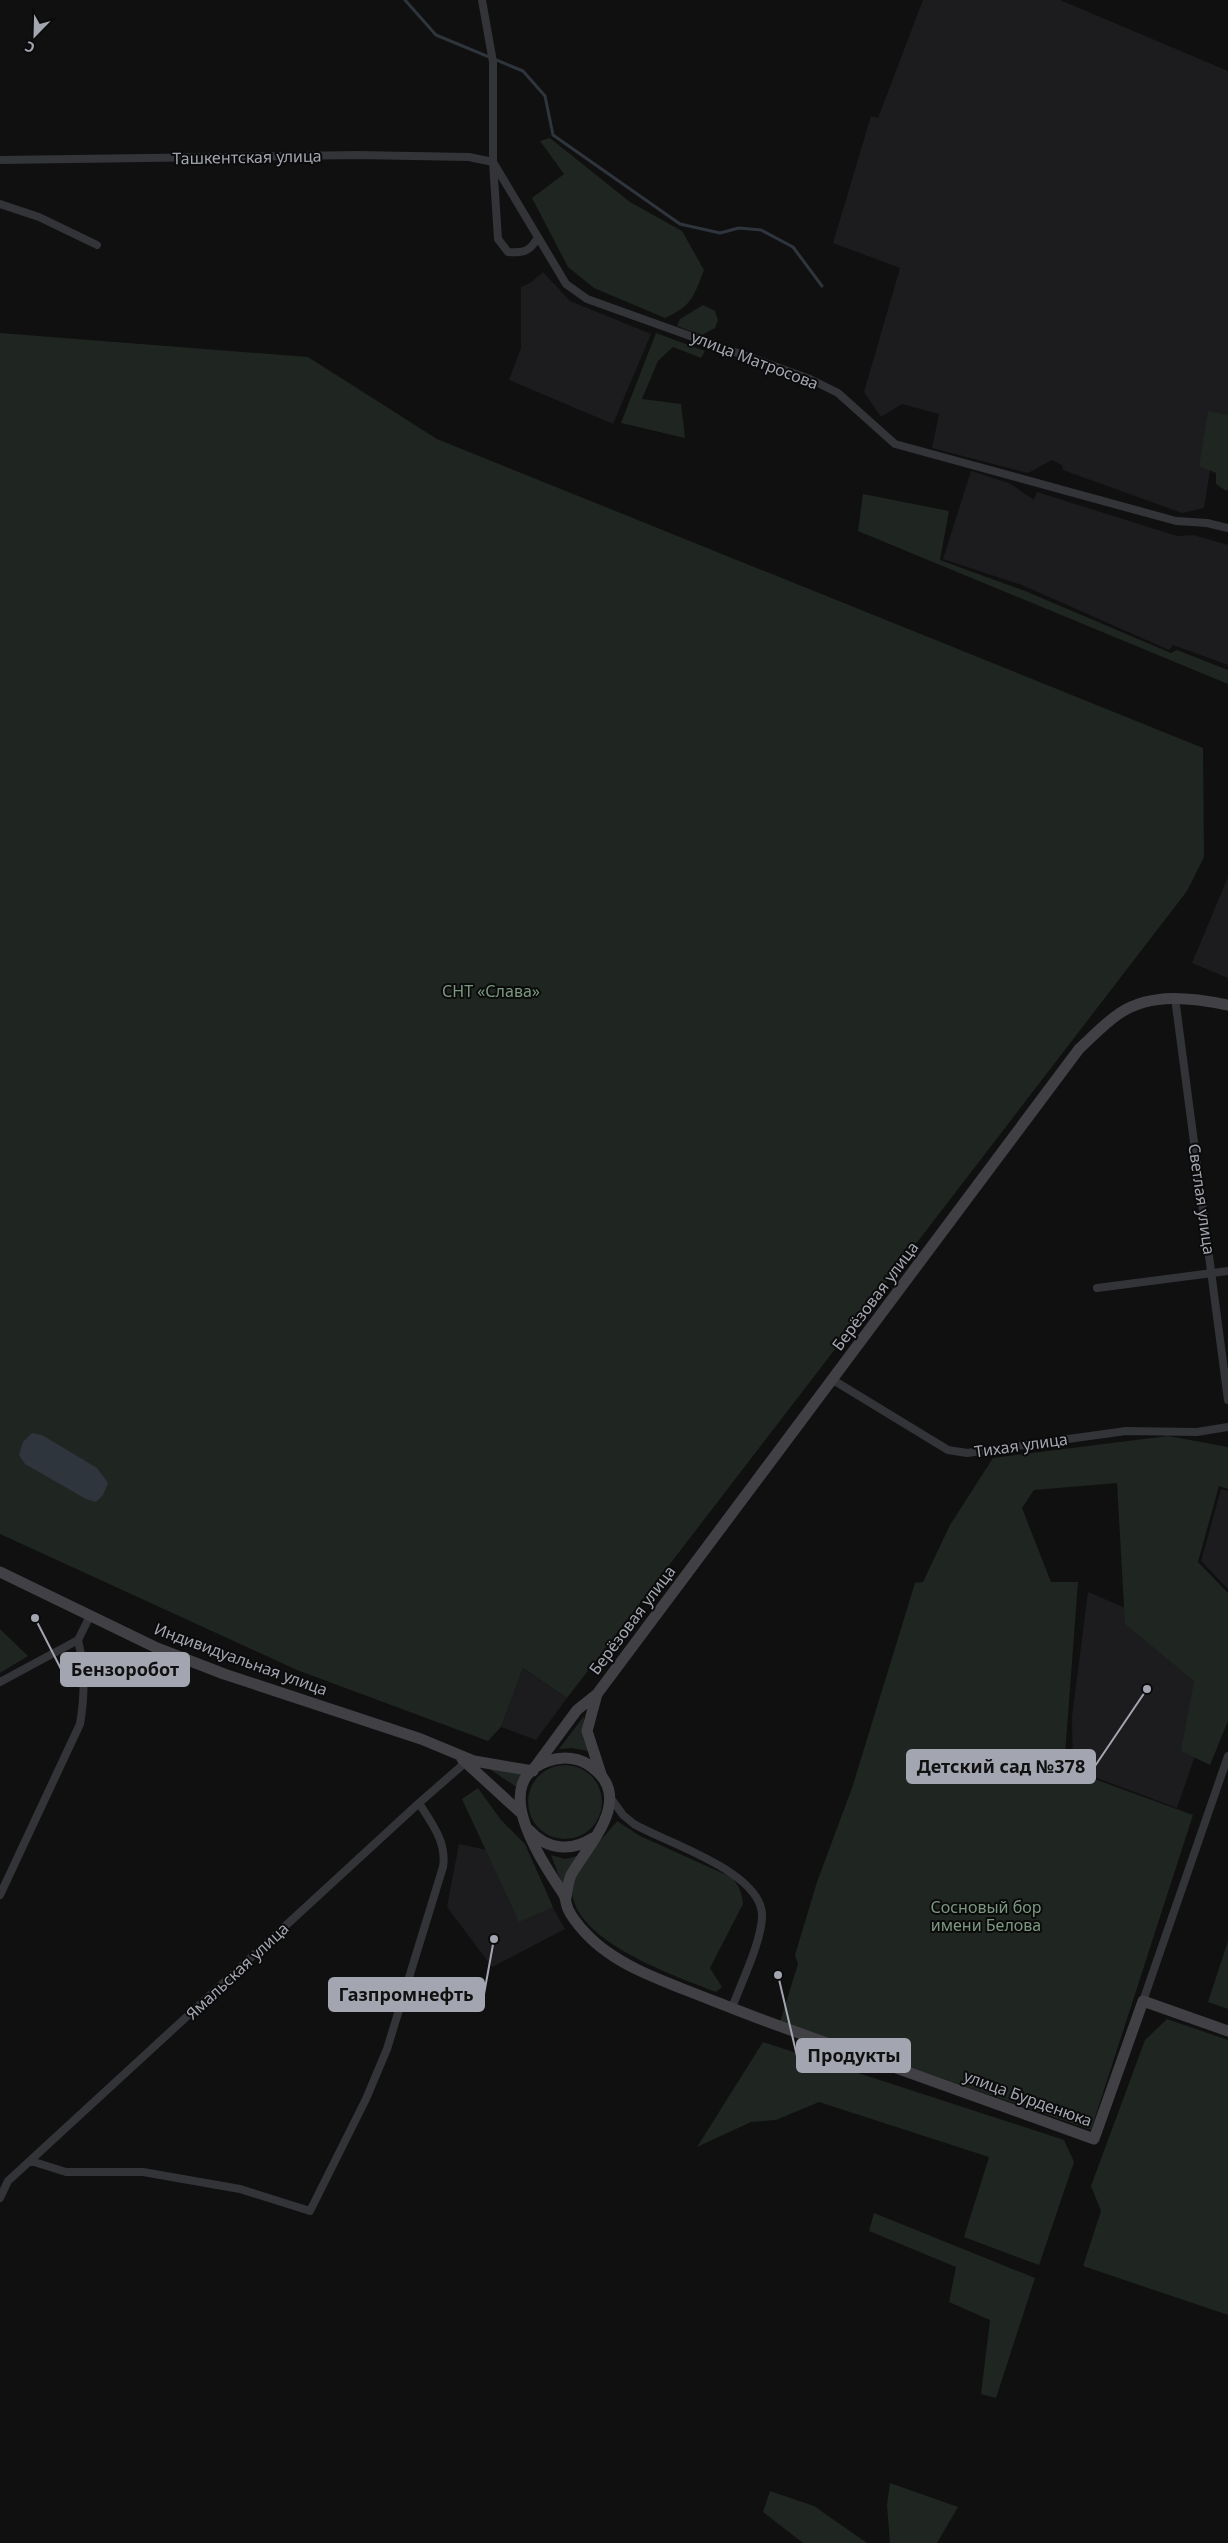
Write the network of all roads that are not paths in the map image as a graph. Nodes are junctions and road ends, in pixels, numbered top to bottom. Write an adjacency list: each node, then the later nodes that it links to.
1 (482, 0): 3 (street, улица Матросова)
2 (0, 160): 3 (street, Ташкентская улица)
3 (493, 162): 5 (street, улица Матросова); 5 (street)
4 (0, 204): 6 (street)
5 (537, 239): 7 (street, улица Матросова)
6 (97, 245)
7 (1228, 528)
8 (1175, 998): 9 (main road, Берёзовая улица); 11 (street, Светлая улица); 13 (main road, Берёзовая улица)
9 (1228, 1005)
10 (1228, 1272): 11 (street)
11 (1212, 1274): 12 (street); 14 (street, Светлая улица)
12 (1097, 1288)
13 (832, 1380): 15 (street, Тихая улица); 20 (main road, Берёзовая улица)
14 (1228, 1400)
15 (1228, 1427)
16 (0, 1572): 17 (main road, Индивидуальная улица)
17 (90, 1616): 18 (street); 21 (main road, Индивидуальная улица)
18 (78, 1640): 19 (street); 31 (street)
19 (0, 1682)
20 (597, 1694): 24 (main road, Берёзовая улица); 25 (main road, Берёзовая улица)
21 (451, 1751): 23 (main road, Индивидуальная улица); 24 (main road, Индивидуальная улица)
22 (1228, 1756): 33 (street)
23 (466, 1762): 27 (street, Ямальская улица); 28 (main road, Индивидуальная улица)
24 (533, 1771): 25 (main road); 28 (main road)
25 (603, 1778): 26 (main road)
26 (610, 1797): 30 (main road); 34 (street)
27 (418, 1803): 36 (street, Ямальская улица); 36 (street)
28 (521, 1813): 29 (main road)
29 (527, 1827): 30 (main road); 32 (main road)
30 (594, 1837): 32 (main road)
31 (0, 1895)
32 (566, 1898): 34 (main road)
33 (1143, 2001): 34 (main road, улица Бурденюка); 35 (main road)
34 (732, 2008)
35 (1228, 2031)
36 (31, 2161): 37 (street, Ямальская улица)
37 (4, 2180): 38 (street, Ямальская улица)
38 (0, 2198)

